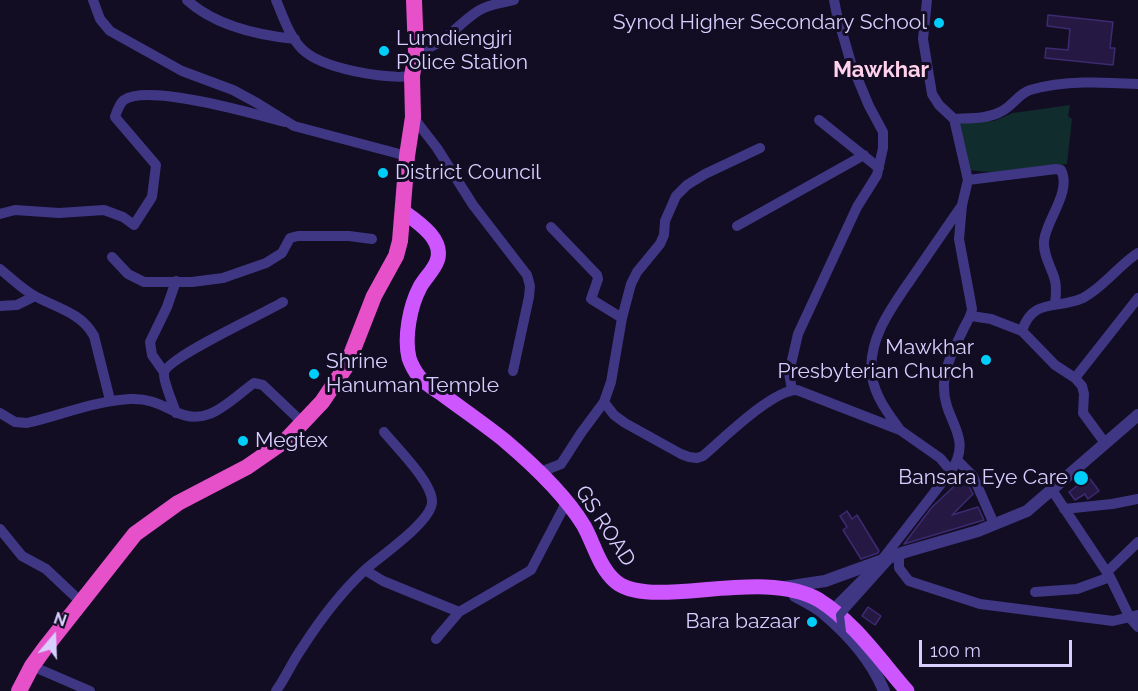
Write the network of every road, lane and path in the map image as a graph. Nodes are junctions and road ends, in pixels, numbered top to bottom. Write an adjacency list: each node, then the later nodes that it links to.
1 (93, 0): 15 (street)
2 (187, 0): 8 (street)
3 (276, 0): 8 (street)
4 (414, 0): 9 (highway)
5 (514, 0): 9 (street)
6 (834, 0): 19 (street)
7 (927, 0): 13 (street)
8 (295, 39): 10 (street)
9 (416, 52): 10 (highway)
10 (412, 76): 12 (highway)
11 (1138, 84): 13 (street)
12 (413, 117): 18 (highway); 39 (street)
13 (954, 119): 20 (street)
14 (819, 120): 17 (street)
15 (285, 122): 18 (street); 23 (street)
16 (760, 148): 37 (street)
17 (864, 155): 19 (street); 24 (street)
18 (407, 156): 22 (highway)
19 (879, 168): 42 (street)
20 (968, 180): 21 (street); 34 (street)
21 (962, 205): 36 (street); 49 (street)
22 (404, 212): 48 (highway); 54 (main road, GS ROAD)
23 (0, 214)
24 (737, 226)
25 (550, 227): 37 (street)
26 (372, 239): 30 (street)
27 (1138, 253): 34 (street)
28 (112, 257): 30 (street)
29 (0, 269): 31 (street)
30 (176, 281): 40 (street)
31 (34, 296): 35 (street); 43 (street)
32 (1138, 298): 41 (street)
33 (282, 302): 40 (street)
34 (1055, 304): 38 (street)
35 (0, 306)
36 (971, 316): 38 (street); 52 (street)
37 (622, 318): 44 (street)
38 (1022, 331): 41 (street)
39 (513, 371)
40 (164, 372): 46 (street)
41 (1075, 378): 51 (street)
42 (792, 390): 44 (street); 49 (street)
43 (110, 400): 45 (street); 46 (street)
44 (604, 402): 54 (street)
45 (0, 413)
46 (176, 413): 48 (street)
47 (1138, 415): 51 (street)
48 (303, 423): 67 (highway)
49 (900, 430): 53 (street)
50 (384, 432): 63 (street)
51 (1106, 443): 55 (street)
52 (958, 460): 53 (street); 59 (street)
53 (951, 471): 62 (street)
54 (538, 473): 57 (main road, GS ROAD)
55 (1052, 490): 58 (street); 59 (street)
56 (1138, 499): 58 (street)
57 (566, 503): 65 (main road, GS ROAD); 68 (street)
58 (1064, 509): 64 (street)
59 (994, 524): 62 (street)
60 (0, 529): 67 (street)
61 (1138, 542): 64 (street)
62 (891, 557): 65 (street); 69 (street); 70 (street)
63 (365, 570): 68 (street); 77 (street)
64 (1109, 574): 66 (street); 70 (street)
65 (781, 588): 69 (main road, GS ROAD); 72 (street)
66 (1035, 592)
67 (81, 602): 74 (highway)
68 (459, 612): 73 (street)
69 (836, 612): 72 (street, bridge); 79 (main road, GS ROAD)
70 (1134, 617): 71 (street)
71 (1138, 627)
72 (842, 632): 78 (street)
73 (436, 639)
74 (32, 666): 75 (highway); 76 (street)
75 (19, 691)
76 (90, 691)
77 (276, 691)
78 (884, 691)
79 (907, 691)

